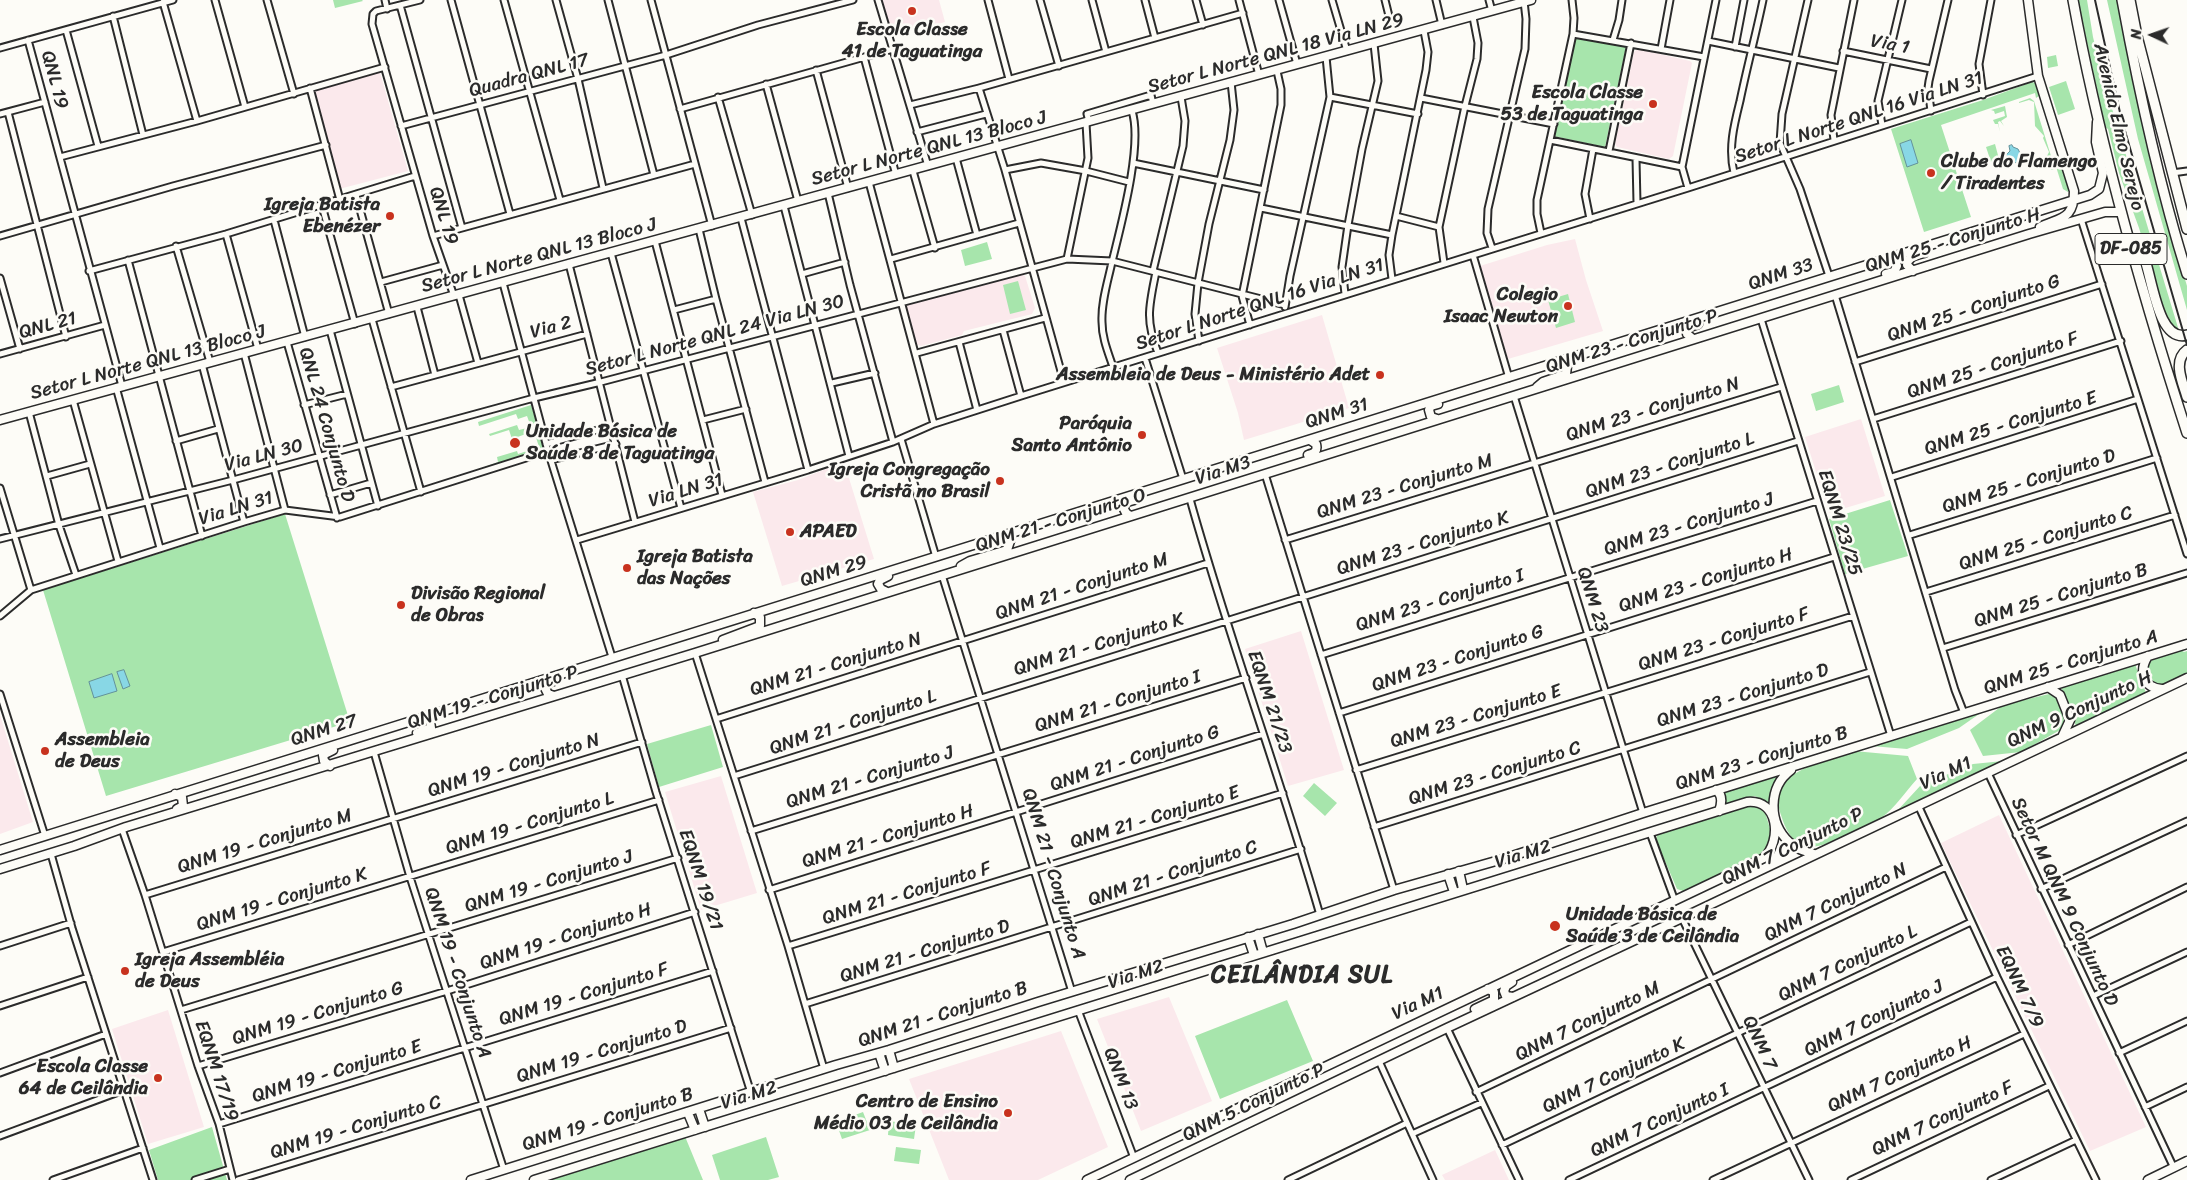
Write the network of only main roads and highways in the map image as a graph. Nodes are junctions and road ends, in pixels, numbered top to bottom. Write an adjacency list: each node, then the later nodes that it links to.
1 (2028, 0): 8 (main road)
2 (2073, 0): 6 (main road, Avenida Elmo Serejo / DF-085)
3 (2122, 0): 16 (main road)
4 (2130, 0): 10 (main road, Avenida Elmo Serejo / DF-085)
5 (1526, 1): 7 (main road, Setor L Norte QNL 18 Via LN 29)
6 (2097, 115): 8 (main road, QNM 33); 9 (main road, Avenida Elmo Serejo / DF-085)
7 (1088, 122): 29 (main road, Setor L Norte QNL 13 Bloco J)
8 (2073, 201): 11 (main road); 12 (main road, QNM 33)
9 (2121, 212): 11 (main road, QNM 25 - Conjunto H); 13 (main road, Avenida Elmo Serejo / DF-085)
10 (2187, 229)
11 (2029, 234): 15 (main road, QNM 25 - Conjunto H)
12 (1955, 238): 14 (main road, QNM 33); 15 (main road)
13 (2128, 238): 20 (main road); 30 (main road, Avenida Elmo Serejo / DF-085)
14 (1890, 258): 17 (main road); 18 (main road, QNM 33)
15 (1913, 271): 17 (main road, QNM 25 - Conjunto H)
16 (2187, 274)
17 (1848, 291): 19 (main road, QNM 25 - Conjunto H)
18 (1736, 307): 21 (main road); 23 (main road, QNM 33)
19 (1761, 319): 21 (main road, QNM 23 - Conjunto P)
20 (2187, 335)
21 (1693, 339): 26 (main road, QNM 23 - Conjunto P)
22 (2187, 350): 27 (main road)
23 (1562, 361): 24 (main road, QNM 33); 26 (main road)
24 (1500, 381): 25 (main road, QNM 31)
25 (1478, 387): 28 (main road); 31 (main road, QNM 31)
26 (1534, 390): 28 (main road, QNM 23 - Conjunto P)
27 (2187, 397)
28 (1437, 419): 32 (main road, QNM 23 - Conjunto P)
29 (0, 420)
30 (2187, 433)
31 (1310, 440): 32 (main road); 33 (main road, QNM 31)
32 (1265, 474): 35 (main road, Via M3)
33 (1183, 479): 34 (main road, QNM 29)
34 (1171, 482): 36 (main road); 37 (main road, QNM 29)
35 (1190, 498): 36 (main road, QNM 21 - Conjunto O)
36 (1130, 516): 39 (main road, QNM 21 - Conjunto O)
37 (1003, 536): 38 (main road, QNM 29); 39 (main road)
38 (924, 560): 40 (main road); 41 (main road, QNM 29)
39 (944, 574): 40 (main road)
40 (886, 592): 44 (main road)
41 (754, 613): 44 (main road); 47 (main road, QNM 29)
42 (2187, 644): 43 (main road, QNM 25 - Conjunto A)
43 (2179, 646): 45 (main road); 46 (main road, QNM 25 - Conjunto A)
44 (708, 648): 52 (main road, QNM 19 - Conjunto P)
45 (2187, 649)
46 (2148, 656): 50 (main road, QNM 25 - Conjunto A); 51 (main road)
47 (612, 657): 48 (main road, QNM 27)
48 (595, 664): 52 (main road); 53 (main road, QNM 27)
49 (2187, 678): 51 (main road, QNM 9 Conjunto H)
50 (2048, 687): 55 (main road, QNM 25 - Conjunto A); 56 (main road)
51 (2164, 689): 56 (main road, QNM 9 Conjunto H)
52 (554, 696): 57 (main road, QNM 19 - Conjunto P)
53 (425, 716): 54 (main road, QNM 27); 57 (main road)
54 (378, 731): 58 (main road); 62 (main road, QNM 27)
55 (1891, 736): 59 (main road, QNM 23 - Conjunto B)
56 (2061, 737): 60 (main road, QNM 9 Conjunto H)
57 (376, 752): 58 (main road)
58 (330, 766): 66 (main road)
59 (1797, 766): 61 (main road, QNM 23 - Conjunto B); 65 (main road)
60 (1988, 773): 63 (main road, Via M1)
61 (1716, 790): 64 (main road); 70 (main road, QNM 23 - Conjunto B)
62 (175, 794): 66 (main road); 67 (main road, QNM 27)
63 (1918, 805): 68 (main road, QNM 7 Conjunto P)
64 (1719, 811): 65 (main road, Via M2); 72 (main road, Via M2)
65 (1775, 820): 68 (main road); 76 (main road, Via M1)
66 (124, 828): 69 (main road)
67 (0, 850)
68 (1814, 854): 80 (main road, QNM 7 Conjunto P)
69 (0, 869)
70 (1459, 872): 71 (main road, QNM 23 - Conjunto B); 72 (main road)
71 (1448, 874): 73 (main road); 74 (main road, QNM 23 - Conjunto B)
72 (1463, 889): 73 (main road, Via M2)
73 (1454, 892): 77 (main road, Via M2)
74 (1258, 934): 75 (main road); 77 (main road)
75 (1248, 937): 78 (main road); 82 (main road, QNM 21 - Conjunto B)
76 (1571, 950): 79 (main road, Via M1); 80 (main road)
77 (1263, 952): 78 (main road, Via M2)
78 (1254, 954): 85 (main road, Via M2)
79 (1488, 989): 81 (main road); 97 (main road, Via M1)
80 (1513, 997): 81 (main road, Via M1)
81 (1428, 1037): 84 (main road, Via M1)
82 (888, 1050): 83 (main road, QNM 21 - Conjunto B); 85 (main road)
83 (879, 1053): 86 (main road, QNM 21 - Conjunto B); 87 (main road)
84 (1379, 1061): 94 (main road, QNM 5 Conjunto P)
85 (894, 1068): 87 (main road, Via M2)
86 (824, 1069): 88 (main road, Via M2)
87 (885, 1071): 91 (main road, Via M2)
88 (751, 1093): 89 (main road, QNM 19 - Conjunto B)
89 (699, 1109): 90 (main road, QNM 19 - Conjunto B); 91 (main road)
90 (688, 1113): 92 (main road); 95 (main road, QNM 19 - Conjunto B)
91 (705, 1127): 92 (main road, Via M2)
92 (694, 1130): 96 (main road, Via M2)
93 (2187, 1161): 99 (main road)
94 (1145, 1177): 98 (main road, QNM 5 Conjunto P)
95 (471, 1180)
96 (534, 1180)
97 (1087, 1180)
98 (1130, 1180)
99 (2148, 1180)

